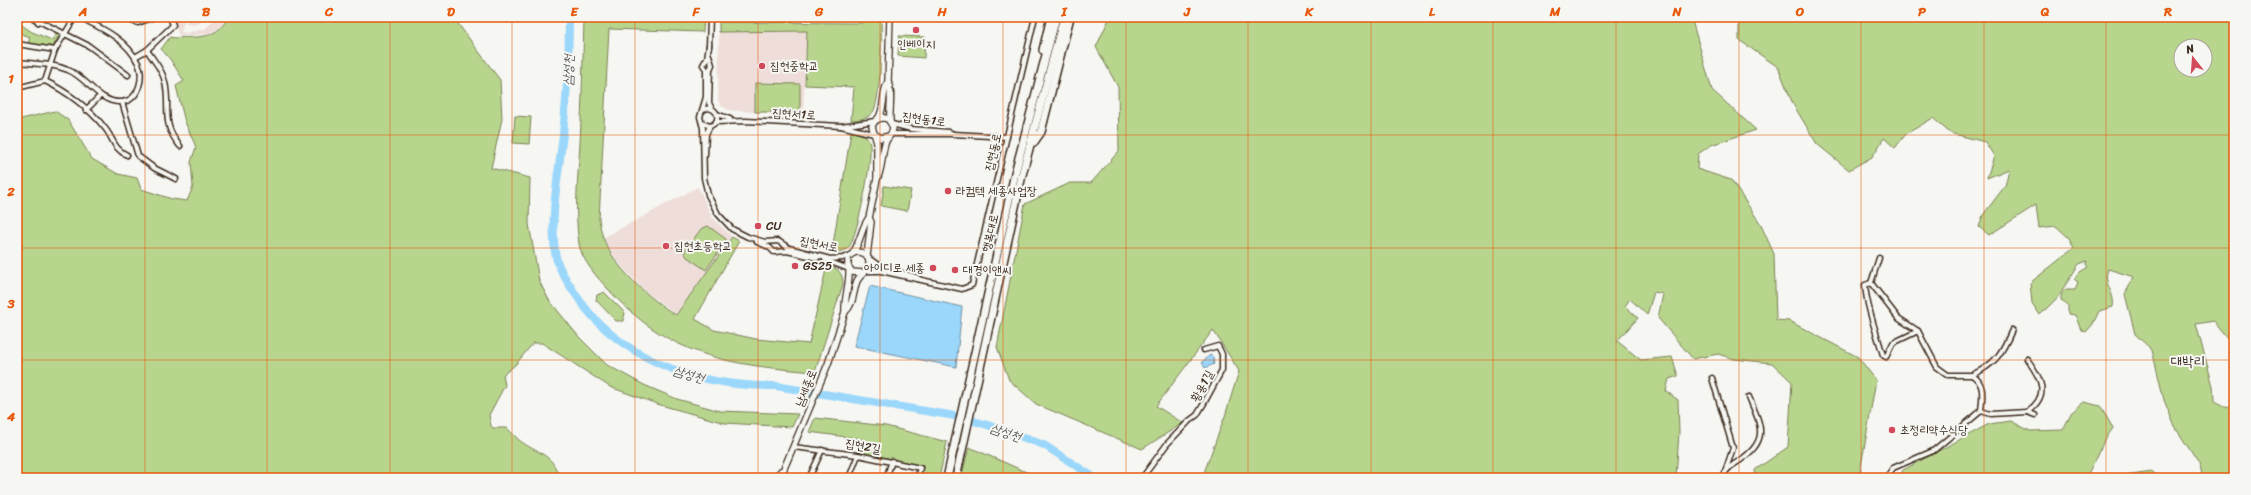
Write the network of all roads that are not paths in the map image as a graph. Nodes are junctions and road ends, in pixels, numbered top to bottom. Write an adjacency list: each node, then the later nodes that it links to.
1 (31, 17): 15 (street)
2 (43, 17): 15 (street)
3 (75, 17): 16 (street)
4 (79, 17): 20 (street)
5 (120, 17): 6 (street)
6 (154, 17)
7 (170, 17): 19 (street)
8 (710, 17): 21 (street)
9 (890, 17): 27 (street)
10 (1035, 17): 45 (street, 집현동로)
11 (1051, 17): 47 (highway)
12 (1056, 17): 47 (highway, 행복대로)
13 (1064, 17): 48 (highway, 행복대로)
14 (1070, 17): 48 (highway)
15 (38, 22): 16 (street)
16 (64, 34): 18 (street); 25 (street)
17 (17, 44): 18 (street)
18 (55, 50): 23 (street)
19 (147, 50): 20 (street); 46 (street)
20 (135, 57): 30 (street)
21 (708, 61): 24 (street); 24 (street)
22 (17, 62): 23 (street)
23 (49, 64): 26 (street); 29 (street)
24 (708, 69): 31 (street); 33 (street)
25 (128, 75)
26 (45, 81): 28 (street); 32 (street)
27 (888, 82): 35 (street); 38 (street)
28 (17, 88)
29 (100, 96): 30 (street); 32 (street)
30 (122, 102): 51 (street)
31 (712, 108): 33 (street); 34 (street)
32 (86, 110): 49 (street)
33 (701, 112): 39 (street)
34 (717, 114): 36 (street, 집현서1로); 37 (street)
35 (876, 120): 38 (street); 41 (street, 집현서1로); 43 (street)
36 (746, 121): 37 (street, 집현서1로); 41 (street, 집현서1로)
37 (716, 122): 40 (street)
38 (891, 122): 42 (street, 집현동1로); 44 (street)
39 (702, 123): 40 (street); 50 (street)
40 (710, 126): 50 (street)
41 (841, 126): 43 (street, 집현서1로)
42 (953, 134): 44 (street, 집현동1로); 45 (street, 집현동1로)
43 (875, 135): 44 (street); 52 (street)
44 (890, 135): 52 (street)
45 (1007, 137): 64 (street, 집현동로)
46 (180, 146)
47 (1022, 148): 89 (highway, 행복대로)
48 (1030, 149): 90 (highway, 행복대로)
49 (127, 155)
50 (703, 165): 54 (street)
51 (176, 179)
52 (877, 179): 53 (street)
53 (869, 218): 59 (street); 60 (street)
54 (753, 239): 55 (street); 57 (street)
55 (773, 242): 56 (street); 57 (street)
56 (782, 245): 58 (street); 59 (street, 집현서로)
57 (771, 248): 58 (street)
58 (781, 250): 62 (street, 집현서로)
59 (853, 253): 60 (street); 62 (street)
60 (868, 257): 63 (street); 64 (street, 집현동로)
61 (1879, 258): 65 (street)
62 (849, 269): 63 (street); 66 (street, 남세종로)
63 (865, 272): 64 (street, 집현동로); 66 (street, 남세종로)
64 (919, 279)
65 (1871, 284): 68 (street); 68 (street)
66 (845, 312): 77 (street, 남세종로)
67 (2012, 330): 71 (street)
68 (1918, 331): 71 (street)
69 (1204, 350): 91 (street, 황용1길)
70 (2027, 359): 75 (street)
71 (1972, 375): 74 (street)
72 (1712, 378): 81 (street)
73 (1749, 397): 81 (street)
74 (1980, 412): 75 (street); 93 (street)
75 (2027, 412): 76 (street)
76 (2034, 415)
77 (793, 447): 78 (street, 집현2길); 82 (street, 남세종로)
78 (822, 450): 79 (street, 집현2길); 85 (street)
79 (858, 455): 80 (street, 집현2길); 86 (street)
80 (892, 461): 87 (street); 88 (street, 집현2길)
81 (1725, 470): 92 (street)
82 (781, 471): 83 (street, 남세종로); 84 (street, 남세종로)
83 (774, 478)
84 (780, 478)
85 (808, 478)
86 (849, 478)
87 (886, 478)
88 (917, 478)
89 (946, 478)
90 (956, 478)
91 (1142, 478)
92 (1722, 478)
93 (1886, 478)

